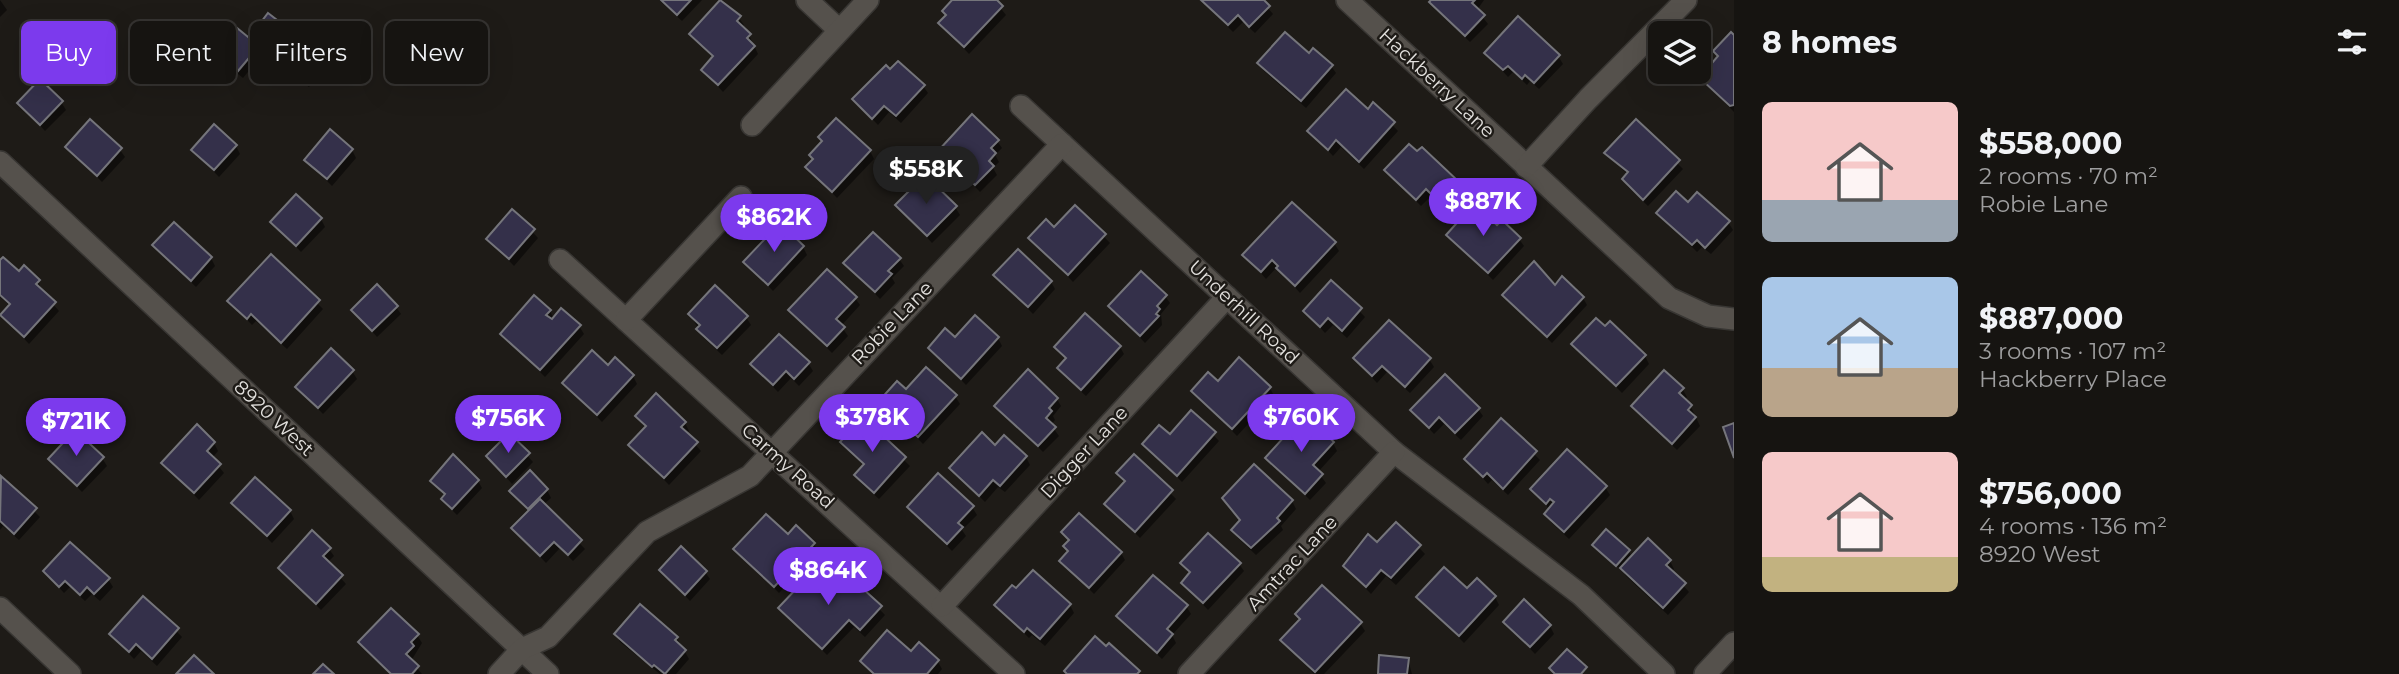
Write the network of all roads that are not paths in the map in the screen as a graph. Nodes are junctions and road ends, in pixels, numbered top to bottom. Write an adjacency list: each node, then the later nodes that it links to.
1 (807, 0): 5 (street)
2 (868, 0): 5 (street)
3 (1347, 0): 10 (street, Hackberry Lane)
4 (1686, 0): 10 (street)
5 (839, 30): 7 (street)
6 (1021, 106): 8 (street, Underhill Road)
7 (752, 125)
8 (1062, 144): 13 (street, Underhill Road); 16 (street, Robie Lane)
9 (0, 162): 21 (street, 8920 West)
10 (1526, 167): 14 (street, Hackberry Lane)
11 (741, 197): 15 (street)
12 (561, 260): 15 (street, Carmy Road)
13 (1227, 297): 17 (street, Underhill Road); 18 (street, Digger Lane)
14 (1734, 318)
15 (626, 320): 16 (street, Carmy Road)
16 (771, 451): 18 (street, Carmy Road); 21 (street, Robie Lane)
17 (1394, 452): 27 (street, Amtrac Lane); 28 (street, Underhill Road)
18 (942, 606): 26 (street, Carmy Road)
19 (0, 608): 22 (street)
20 (1734, 643): 29 (street)
21 (522, 649): 24 (street, Robie Lane); 25 (street, 8920 West)
22 (46, 666): 23 (street)
23 (70, 674)
24 (499, 674)
25 (548, 674)
26 (1014, 674)
27 (1189, 674)
28 (1664, 674)
29 (1705, 674)

